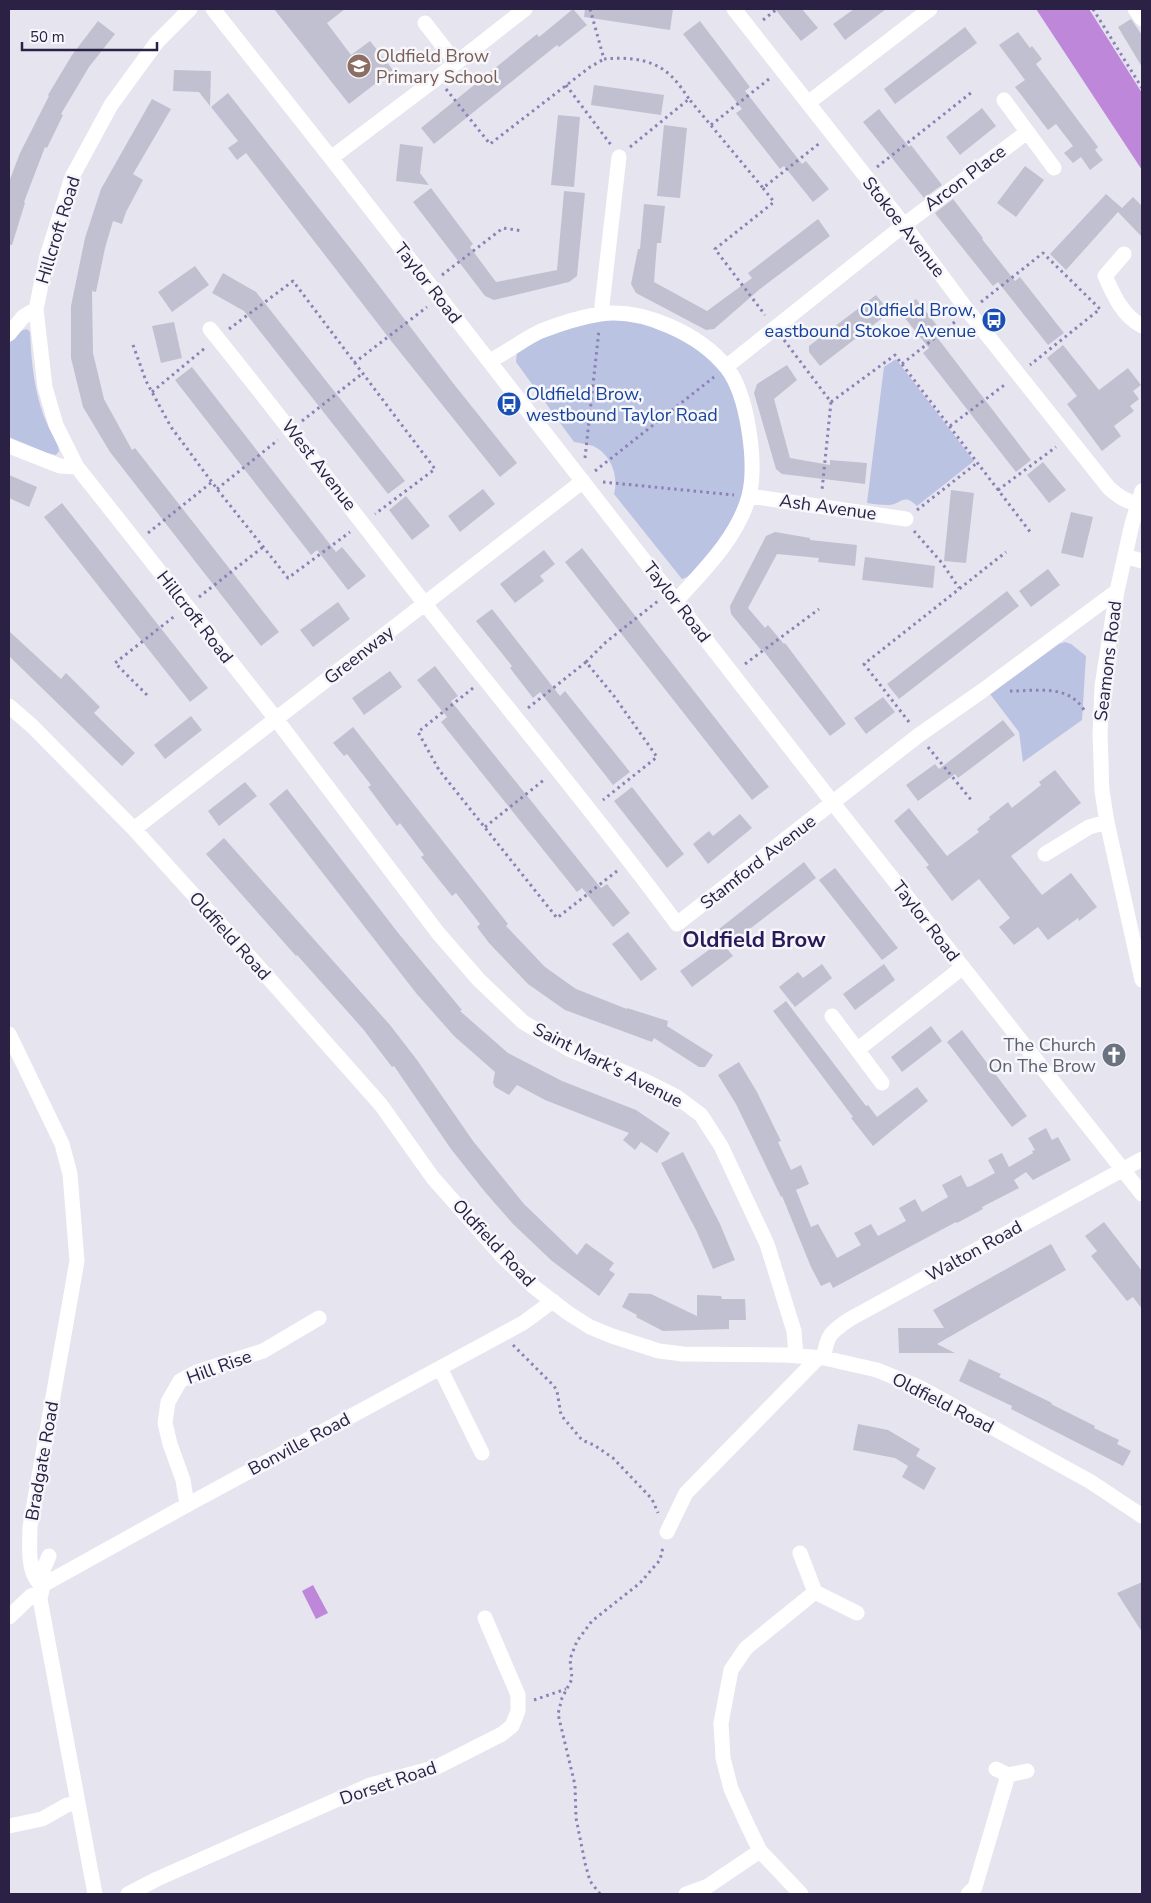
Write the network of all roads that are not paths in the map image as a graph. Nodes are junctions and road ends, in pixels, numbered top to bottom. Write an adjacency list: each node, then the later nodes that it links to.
1 (190, 9): 18 (street, Hillcroft Road)
2 (213, 9): 14 (street, Taylor Road)
3 (525, 9): 9 (street)
4 (734, 9): 11 (street, Stokoe Avenue)
5 (930, 9): 11 (street)
6 (1135, 9): 7 (street)
7 (1142, 19)
8 (425, 23): 9 (street)
9 (456, 63): 14 (street)
10 (1004, 100): 12 (street)
11 (808, 103): 16 (street, Stokoe Avenue)
12 (1027, 132): 15 (street); 16 (street, Arcon Place)
13 (620, 157): 19 (street)
14 (331, 158): 23 (street, Taylor Road)
15 (1054, 168)
16 (904, 225): 24 (street, Arcon Place); 29 (street, Stokoe Avenue)
17 (1124, 254): 20 (street)
18 (36, 309): 22 (street, Hillcroft Road); 26 (street, Hillcroft Road)
19 (600, 314): 23 (street); 24 (street)
20 (1142, 326)
21 (213, 333): 35 (street, West Avenue)
22 (9, 334)
23 (489, 361): 27 (street, Taylor Road)
24 (726, 367): 28 (street)
25 (9, 446): 26 (street)
26 (77, 467): 37 (street, Hillcroft Road)
27 (583, 480): 34 (street, Taylor Road); 35 (street, Greenway)
28 (749, 496): 30 (street, Ash Avenue); 34 (street)
29 (1140, 497): 31 (street, Seamons Road)
30 (906, 519)
31 (1125, 556): 32 (street); 33 (street, Seamons Road)
32 (1142, 561)
33 (1117, 591): 38 (street, Stamford Avenue); 39 (street, Seamons Road)
34 (673, 597): 38 (street, Taylor Road)
35 (425, 604): 37 (street, Greenway); 38 (street, Stamford Avenue)
36 (9, 706): 40 (street, Oldfield Road)
37 (276, 720): 40 (street, Greenway); 55 (street, Saint Mark's Avenue)
38 (833, 803): 43 (street, Taylor Road)
39 (1107, 822): 41 (street); 42 (street, Seamons Road)
40 (134, 829): 53 (street, Oldfield Road)
41 (1045, 854)
42 (1137, 933): 44 (street, Seamons Road)
43 (963, 967): 48 (street); 51 (street, Taylor Road)
44 (1142, 980)
45 (832, 1016): 48 (street)
46 (9, 1034): 47 (street, Bradgate Road)
47 (12, 1050): 64 (street, Bradgate Road)
48 (857, 1050): 49 (street)
49 (882, 1083)
50 (1142, 1159): 51 (street, Walton Road)
51 (1122, 1170): 52 (street, Taylor Road); 56 (street, Walton Road)
52 (1142, 1194)
53 (553, 1301): 55 (street, Oldfield Road); 57 (street, Bonville Road)
54 (319, 1318): 59 (street, Hill Rise)
55 (796, 1356): 56 (street, Oldfield Road)
56 (822, 1358): 60 (street, Oldfield Road); 61 (street)
57 (440, 1368): 58 (street); 59 (street, Bonville Road)
58 (482, 1453)
59 (187, 1505): 64 (street, Bonville Road)
60 (1142, 1516)
61 (667, 1532)
62 (800, 1553): 65 (street)
63 (49, 1556): 64 (street)
64 (41, 1586): 67 (street, Bonville Road); 70 (street, Bradgate Road)
65 (815, 1592): 66 (street); 72 (street)
66 (857, 1613)
67 (9, 1617)
68 (485, 1618): 74 (street, Dorset Road)
69 (1027, 1772): 77 (street)
70 (77, 1802): 71 (street); 73 (street, Bradgate Road)
71 (9, 1826)
72 (760, 1851): 75 (street); 76 (street)
73 (95, 1894)
74 (128, 1894)
75 (686, 1894)
76 (801, 1894)
77 (968, 1894)

